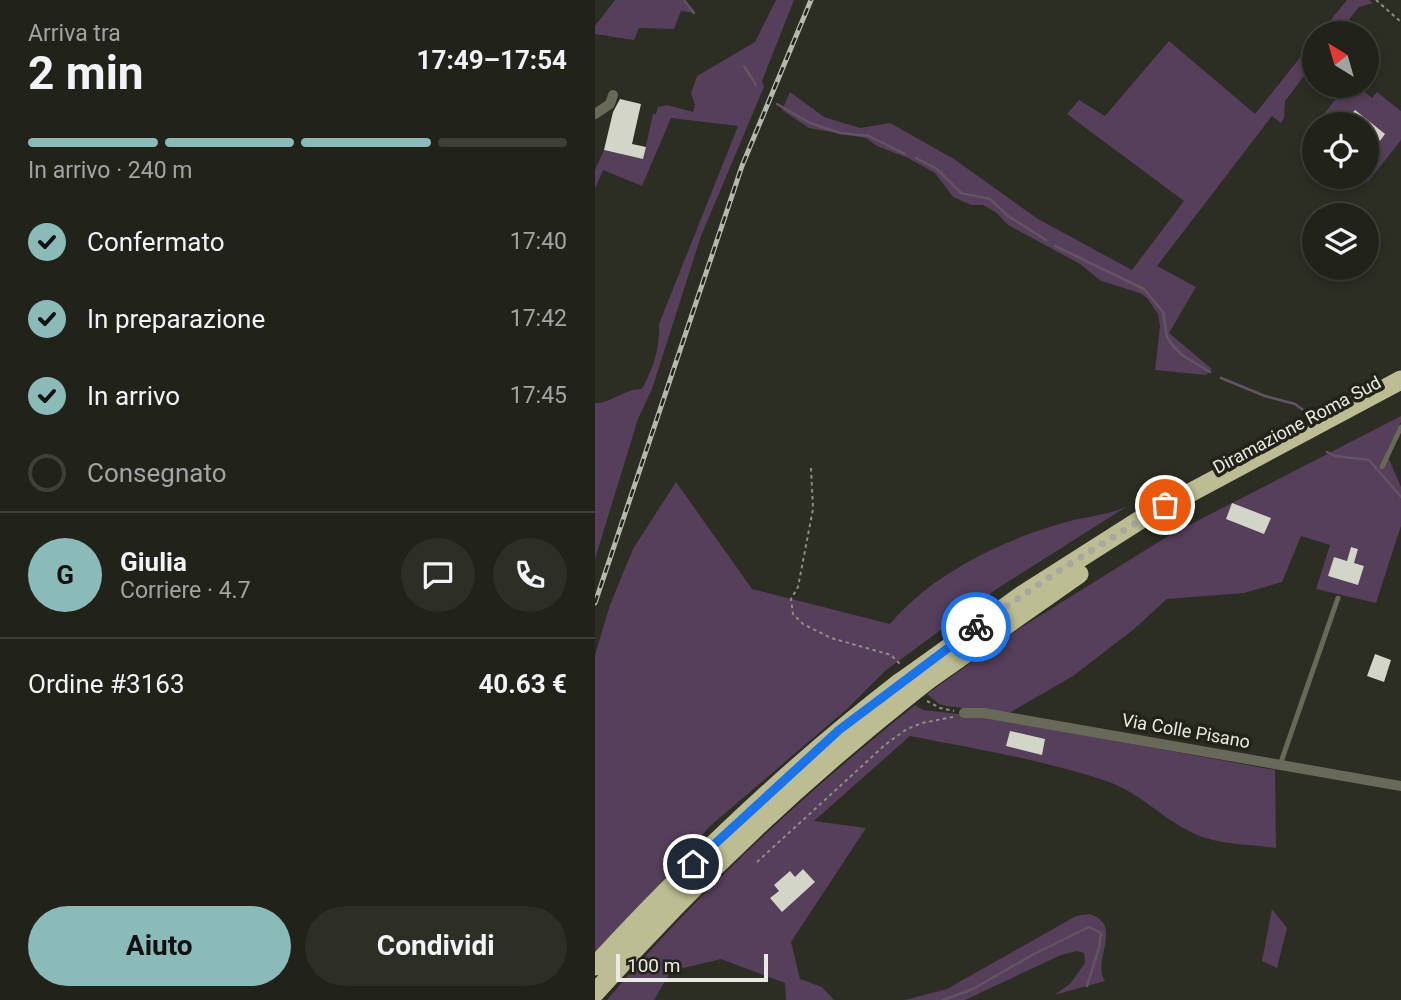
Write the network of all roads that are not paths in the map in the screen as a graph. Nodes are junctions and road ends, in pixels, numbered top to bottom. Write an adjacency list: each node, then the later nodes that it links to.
1 (613, 95): 2 (street)
2 (595, 114)
3 (1401, 380): 8 (highway, Diramazione Roma Sud)
4 (1401, 395): 8 (highway, Diramazione Roma Sud)
5 (1401, 427): 6 (lane)
6 (1382, 467)
7 (1338, 597): 10 (lane)
8 (913, 682): 12 (highway, Diramazione Roma Sud); 13 (highway, Diramazione Roma Sud)
9 (964, 713): 10 (street, Via Colle Pisano)
10 (1280, 765): 11 (street, Via Colle Pisano)
11 (1401, 786)
12 (595, 966)
13 (595, 993)

